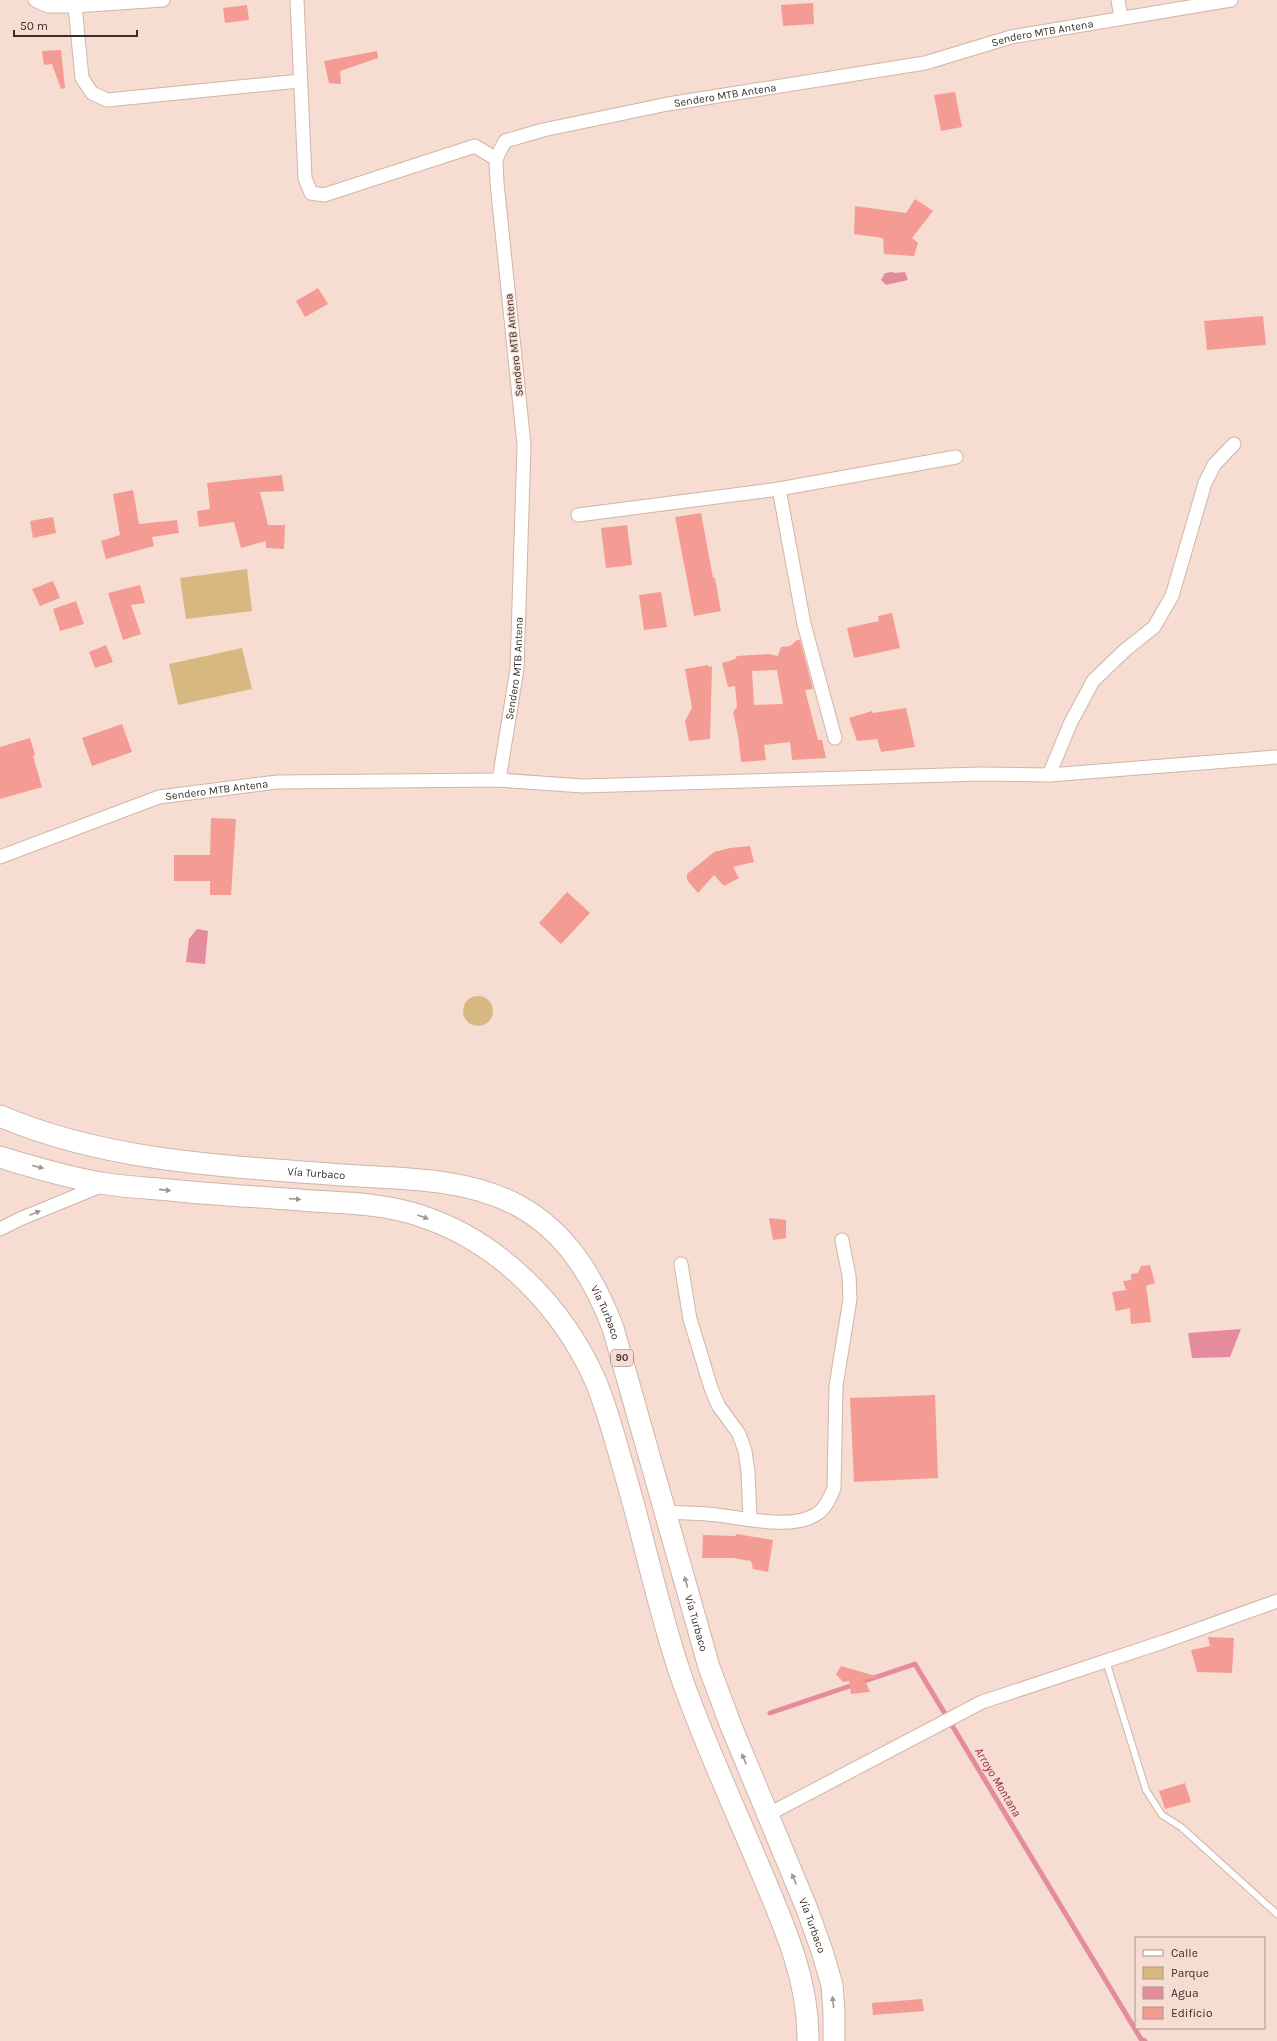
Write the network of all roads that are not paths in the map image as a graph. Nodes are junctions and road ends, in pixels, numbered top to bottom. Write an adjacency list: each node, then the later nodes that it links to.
1 (35, 0): 6 (street)
2 (163, 0): 6 (street)
3 (297, 0): 8 (street)
4 (1118, 0): 7 (street)
5 (1231, 0): 7 (street, Sendero MTB Antena)
6 (75, 6): 8 (street)
7 (1121, 18): 9 (street, Sendero MTB Antena)
8 (300, 81): 9 (street)
9 (496, 159): 17 (street, Sendero MTB Antena)
10 (1234, 444): 16 (street)
11 (956, 457): 12 (street)
12 (779, 488): 13 (street); 14 (street)
13 (578, 515)
14 (835, 738)
15 (1277, 757): 16 (street)
16 (1049, 775): 17 (street)
17 (499, 780): 18 (street, Sendero MTB Antena)
18 (0, 857)
19 (0, 1116): 25 (highway, Vía Turbaco / 90)
20 (0, 1157): 21 (highway, one-way to 21)
21 (105, 1184): 22 (street, one-way to 21); 31 (highway, one-way to 31)
22 (0, 1229)
23 (842, 1240): 26 (street)
24 (681, 1264): 26 (street)
25 (667, 1512): 26 (street); 29 (highway, Vía Turbaco / 90, one-way to 25)
26 (750, 1518)
27 (1277, 1601): 28 (street)
28 (1106, 1661): 29 (street); 30 (lane)
29 (767, 1815): 32 (highway, Vía Turbaco / 90, one-way to 29)
30 (1277, 1914)
31 (808, 2041)
32 (834, 2041)

